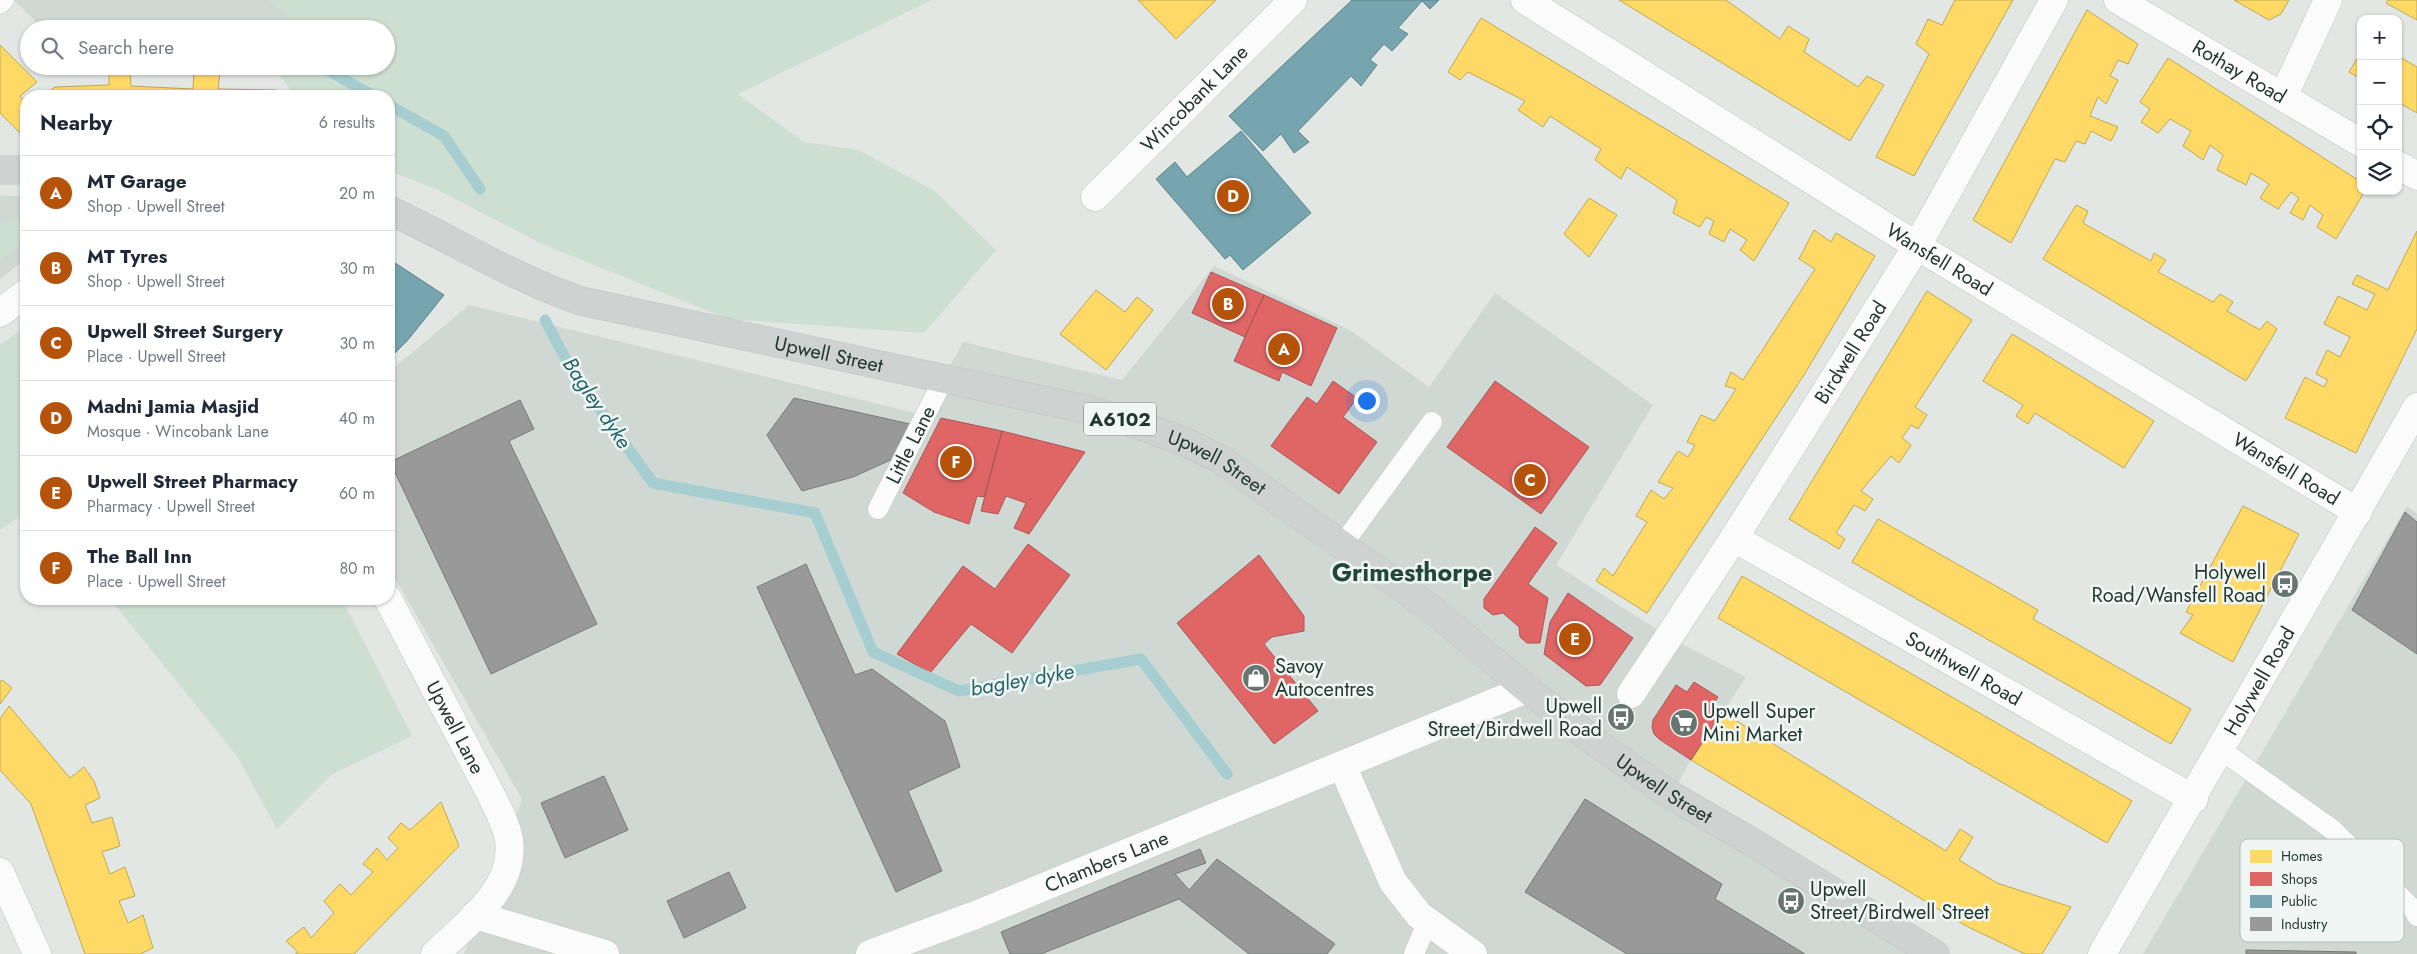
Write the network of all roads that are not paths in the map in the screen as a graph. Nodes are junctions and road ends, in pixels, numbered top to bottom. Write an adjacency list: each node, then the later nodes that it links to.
1 (4, 0): 7 (lane)
2 (1293, 0): 14 (street, Wincobank Lane)
3 (1525, 0): 16 (street, Wansfell Road)
4 (2054, 0): 16 (street, Birdwell Road)
5 (2118, 0): 8 (street, Rothay Road)
6 (2328, 0): 8 (street)
7 (0, 4)
8 (2283, 97): 9 (street, Rothay Road)
9 (2357, 141)
10 (2402, 167): 13 (street)
11 (0, 170): 12 (main road)
12 (20, 170)
13 (2417, 176)
14 (1095, 197)
15 (395, 213): 19 (main road, Upwell Street / A6102)
16 (1917, 246): 23 (street, Wansfell Road); 24 (street, Birdwell Road)
17 (20, 298): 18 (street)
18 (0, 313)
19 (943, 380): 22 (lane, Little Lane); 25 (main road, Upwell Street / A6102)
20 (2417, 407): 23 (street, Holywell Road)
21 (1432, 422): 25 (lane)
22 (878, 510)
23 (2358, 512): 29 (street, Holywell Road)
24 (1734, 538): 28 (street, Birdwell Road); 31 (street, Southwell Road)
25 (1343, 544): 27 (main road, Upwell Street / A6102)
26 (391, 605): 35 (street, Upwell Lane)
27 (1527, 689): 30 (street, Chambers Lane); 44 (main road, Upwell Street / A6102)
28 (1632, 694)
29 (2221, 750): 31 (street, Holywell Road); 32 (lane)
30 (1342, 765): 37 (street); 41 (street, Chambers Lane)
31 (2194, 799): 45 (street, Holywell Road)
32 (2342, 839)
33 (0, 872): 38 (street)
34 (2404, 900): 36 (lane)
35 (475, 915): 39 (street); 40 (street)
36 (2417, 916)
37 (1428, 921): 42 (lane); 43 (street)
38 (38, 954)
39 (435, 954)
40 (605, 954)
41 (870, 954)
42 (1414, 954)
43 (1473, 954)
44 (1935, 954)
45 (2102, 954)

